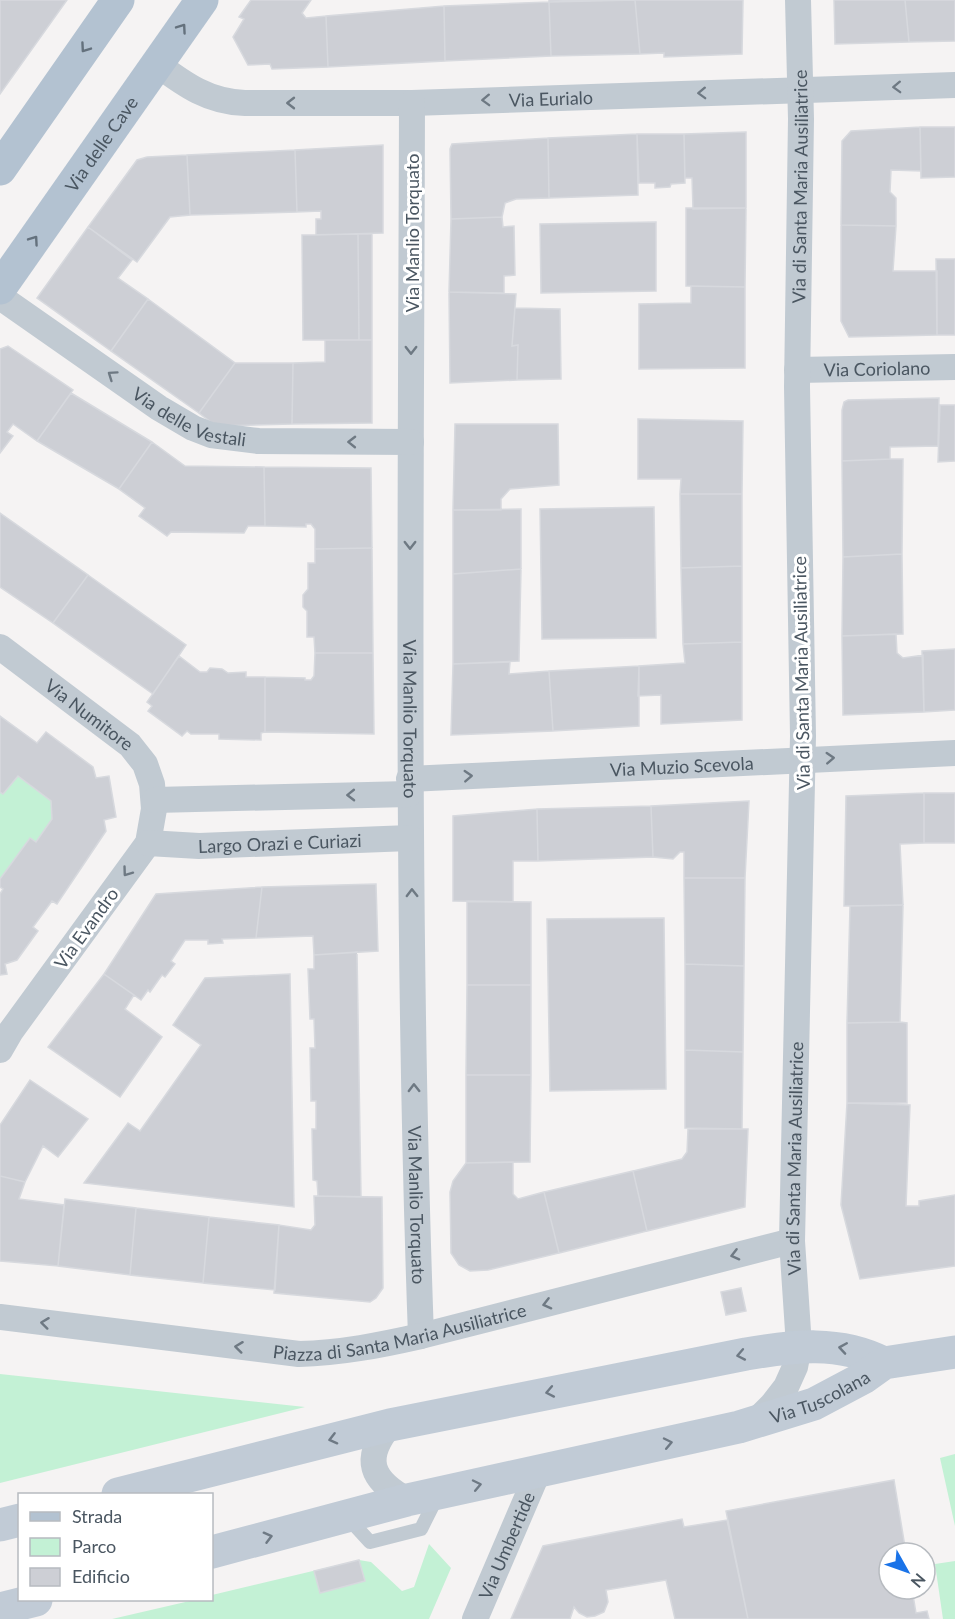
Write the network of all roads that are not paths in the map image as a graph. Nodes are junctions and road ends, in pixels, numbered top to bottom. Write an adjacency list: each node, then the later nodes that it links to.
1 (118, 0): 8 (main road, one-way to 8)
2 (202, 0): 4 (main road, Via delle Cave, one-way to 2)
3 (798, 0): 6 (street, Via di Santa Maria Ausiliatrice)
4 (157, 64): 7 (street, Via Eurialo, one-way to 4); 9 (main road, Via delle Cave, one-way to 4)
5 (955, 85): 6 (street, Via Eurialo, one-way to 6)
6 (800, 90): 7 (street, Via Eurialo, one-way to 7); 12 (street, Via di Santa Maria Ausiliatrice)
7 (412, 103): 13 (street, Via Manlio Torquato, one-way to 13)
8 (0, 169)
9 (0, 288)
10 (0, 297): 13 (street, Via delle Vestali, one-way to 10)
11 (955, 367): 12 (street, Via Coriolano)
12 (797, 370): 16 (street, Via di Santa Maria Ausiliatrice)
13 (411, 442): 17 (street, Via Manlio Torquato, one-way to 17)
14 (0, 647): 18 (street, Via Numitore)
15 (955, 753): 16 (street, Via Muzio Scevola, one-way to 15)
16 (802, 760): 17 (street, Via Muzio Scevola, one-way to 16); 22 (street, Via di Santa Maria Ausiliatrice)
17 (409, 787): 18 (street, one-way to 18); 19 (street, Via Manlio Torquato)
18 (154, 800): 20 (street, Via Evandro)
19 (410, 838): 20 (street, Largo Orazi e Curiazi); 24 (street, Via Manlio Torquato, one-way to 19)
20 (148, 843): 21 (street, Via Evandro, one-way to 21)
21 (4, 1034)
22 (792, 1241): 24 (street, Piazza di Santa Maria Ausiliatrice, one-way to 24); 25 (street, Via di Santa Maria Ausiliatrice)
23 (0, 1317): 24 (street, Piazza di Santa Maria Ausiliatrice, one-way to 23)
24 (421, 1336)
25 (799, 1346): 27 (main road, Via Tuscolana, one-way to 25); 28 (street, Via di Santa Maria Ausiliatrice); 29 (main road, one-way to 29)
26 (955, 1352): 27 (main road, Via Tuscolana)
27 (884, 1363): 28 (main road, Via Tuscolana)
28 (754, 1423): 30 (main road, one-way to 28)
29 (390, 1425): 31 (main road, one-way to 31); 33 (street)
30 (538, 1472): 32 (main road, one-way to 30); 40 (street, Via Umbertide)
31 (122, 1493)
32 (439, 1493): 33 (main road); 34 (lane)
33 (407, 1500): 34 (main road)
34 (347, 1516): 37 (main road, one-way to 34)
35 (18, 1520): 36 (main road)
36 (0, 1525)
37 (213, 1552)
38 (29, 1601): 39 (main road)
39 (0, 1609)
40 (475, 1619)

